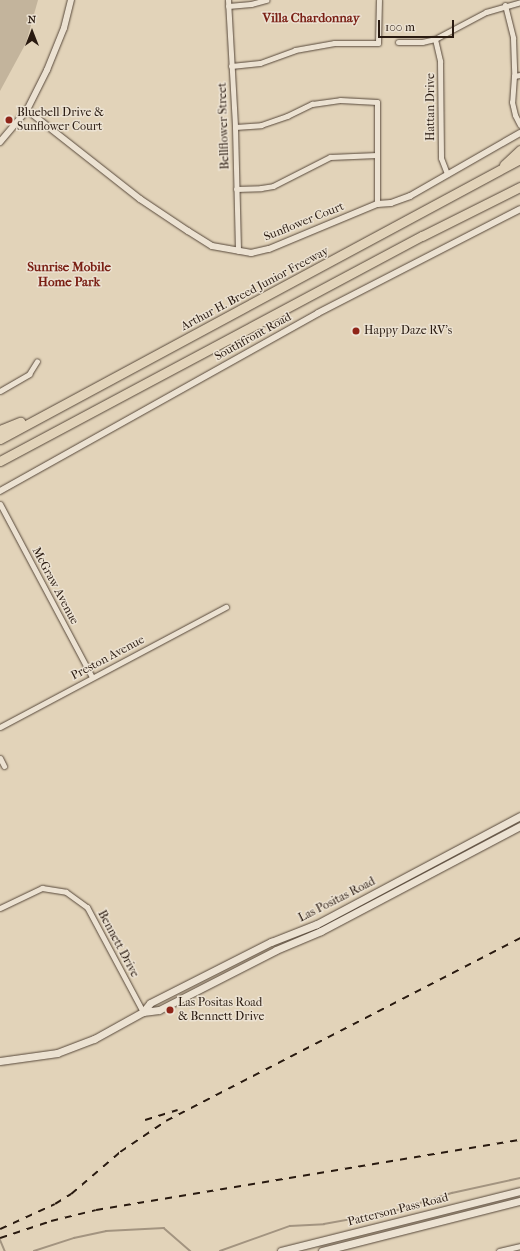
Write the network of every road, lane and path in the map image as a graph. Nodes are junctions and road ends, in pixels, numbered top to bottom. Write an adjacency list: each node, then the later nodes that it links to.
1 (71, 0): 12 (street)
2 (266, 0): 5 (street)
3 (379, 0): 9 (street)
4 (520, 2): 6 (street)
5 (228, 3): 9 (street, Bellflower Street)
6 (505, 5): 7 (street); 11 (street)
7 (436, 39): 8 (street); 21 (street, Hattan Drive)
8 (398, 42)
9 (231, 66): 14 (street, Bellflower Street)
10 (520, 75): 11 (street)
11 (514, 76): 13 (street)
12 (27, 110): 16 (street); 26 (street, Sunflower Court)
13 (520, 125)
14 (235, 127): 18 (street); 23 (street, Bellflower Street)
15 (520, 133): 21 (street, Sunflower Court)
16 (0, 142)
17 (520, 150): 20 (highway)
18 (377, 155): 23 (street); 24 (street)
19 (520, 159): 20 (highway, Arthur H. Breed Junior Freeway)
20 (499, 170): 29 (highway, Arthur H. Breed Junior Freeway)
21 (447, 174): 24 (street, Sunflower Court)
22 (520, 187): 32 (highway)
23 (236, 189): 26 (street, Bellflower Street)
24 (377, 204): 26 (street, Sunflower Court)
25 (520, 209): 33 (street, Southfront Road)
26 (238, 251)
27 (37, 361): 28 (street)
28 (0, 391)
29 (64, 404): 30 (highway); 31 (highway, Arthur H. Breed Junior Freeway)
30 (0, 430)
31 (0, 439)
32 (0, 461)
33 (0, 491)
34 (0, 504): 36 (street, McGraw Avenue)
35 (226, 607): 36 (street, Preston Avenue)
36 (92, 677): 37 (street, Preston Avenue)
37 (0, 726)
38 (0, 758): 39 (street)
39 (4, 766)
40 (520, 816): 43 (main road, Las Positas Road)
41 (520, 826): 43 (main road, Las Positas Road)
42 (0, 908): 43 (street, Bennett Drive)
43 (143, 1012): 44 (main road, Las Positas Road)
44 (0, 1061)
45 (520, 1191): 48 (main road, Patterson Pass Road)
46 (520, 1201): 49 (main road, Patterson Pass Road)
47 (520, 1246): 50 (street)
48 (281, 1251)
49 (322, 1251)
50 (499, 1251)

